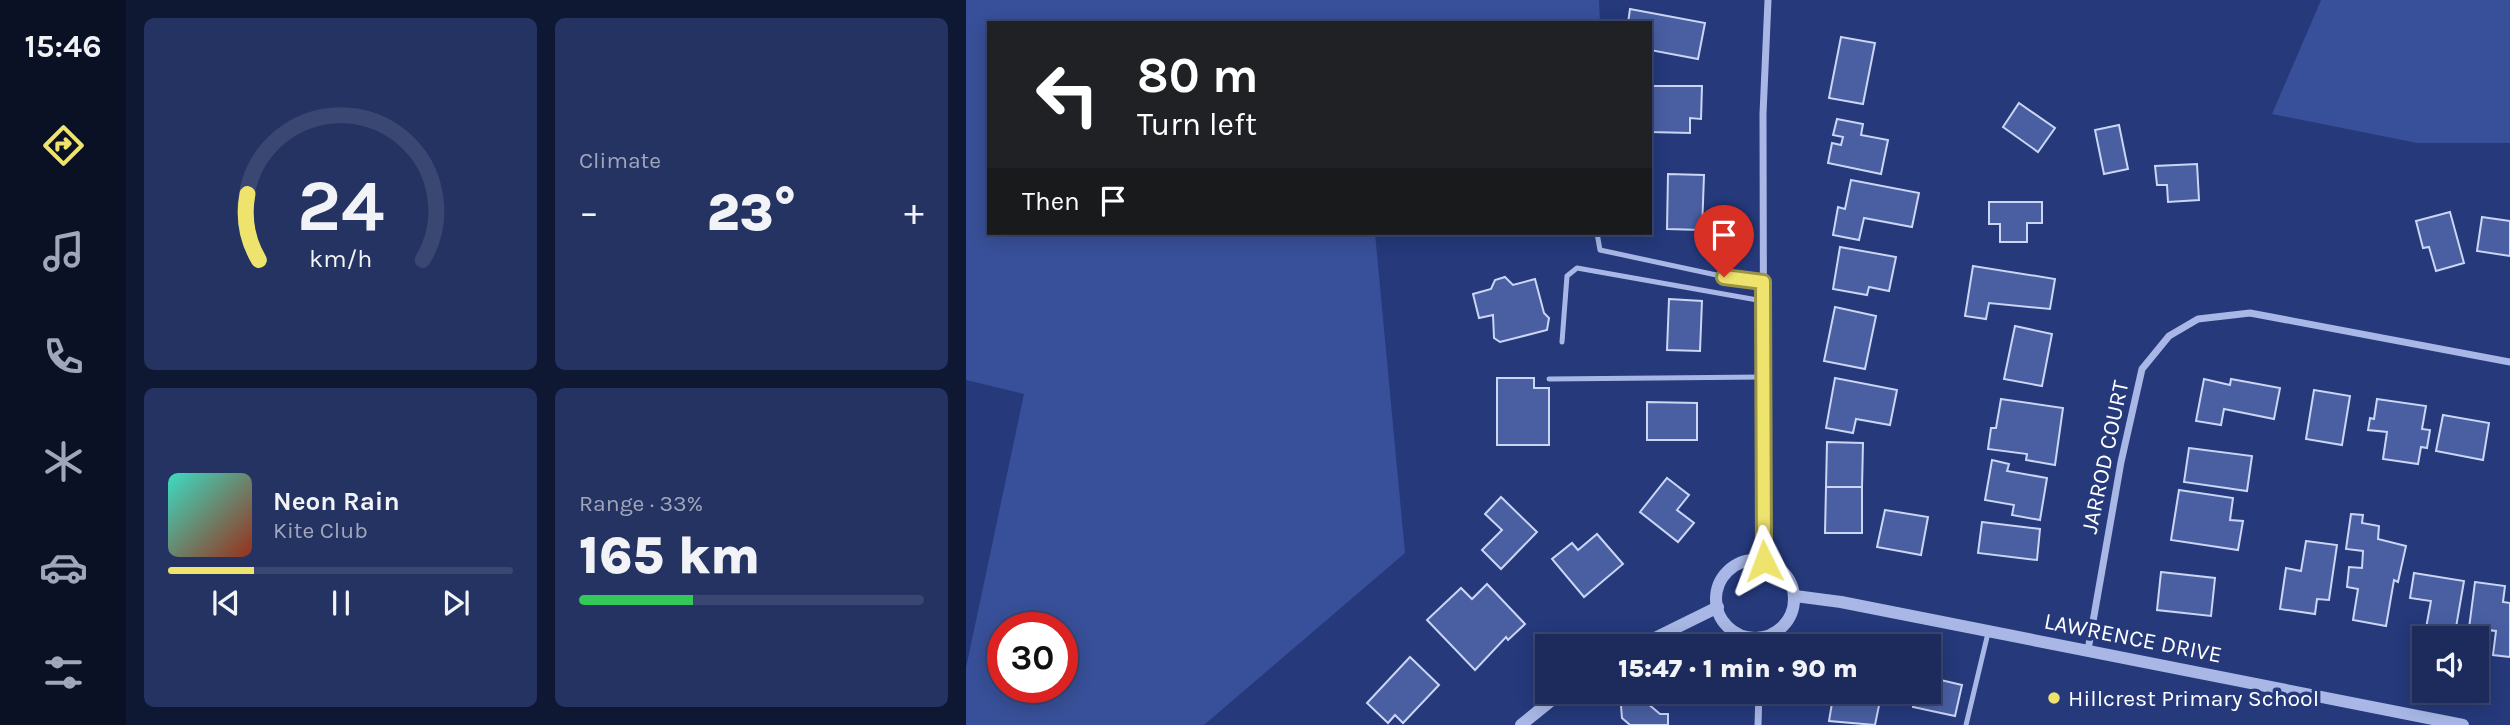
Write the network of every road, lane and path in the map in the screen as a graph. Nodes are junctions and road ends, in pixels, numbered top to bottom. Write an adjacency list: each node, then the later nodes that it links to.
1 (1768, 0): 3 (street)
2 (1597, 235): 3 (lane)
3 (1763, 282): 4 (street)
4 (1763, 301): 5 (lane); 7 (street)
5 (1562, 342)
6 (2510, 362): 16 (street, JARROD COURT)
7 (1763, 377): 8 (lane); 9 (street)
8 (1549, 379)
9 (1764, 561): 10 (street); 11 (street)
10 (1794, 596): 12 (street, LAWRENCE DRIVE); 15 (street)
11 (1718, 607): 13 (street); 14 (street)
12 (1989, 631): 16 (street, LAWRENCE DRIVE); 21 (lane)
13 (1663, 634)
14 (1736, 634)
15 (1774, 634)
16 (2088, 650): 22 (street, LAWRENCE DRIVE)
17 (1547, 704): 19 (street)
18 (1759, 704): 20 (street)
19 (1521, 725)
20 (1758, 725)
21 (1966, 725)
22 (2463, 725)

